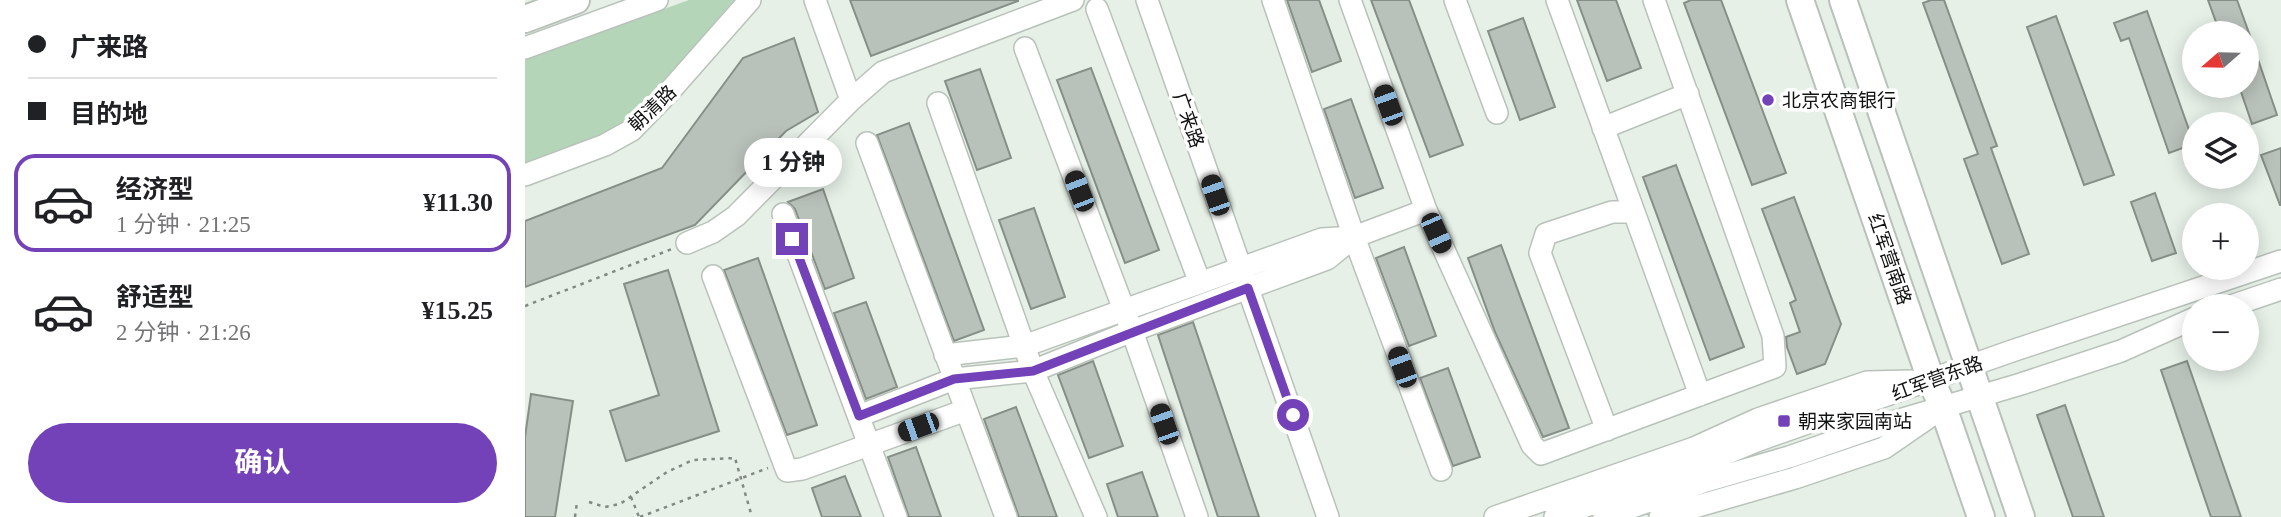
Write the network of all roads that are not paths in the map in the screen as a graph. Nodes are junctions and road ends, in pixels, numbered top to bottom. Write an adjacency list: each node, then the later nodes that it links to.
1 (576, 0): 15 (main road)
2 (657, 0): 16 (street)
3 (750, 0): 24 (street, 朝清路)
4 (815, 0): 19 (street)
5 (1073, 0): 19 (street)
6 (1147, 0): 31 (street, 广来路)
7 (1273, 0): 28 (street)
8 (1350, 0): 25 (street)
9 (1557, 0): 22 (street)
10 (1654, 0): 18 (street)
11 (1800, 0): 41 (main road, 红军营南路)
12 (1843, 0): 38 (main road, 红军营南路)
13 (1461, 2): 21 (street)
14 (1097, 9): 33 (street)
15 (525, 19)
16 (525, 47)
17 (1025, 48): 37 (street)
18 (1688, 94): 22 (street); 48 (street)
19 (851, 100): 29 (street)
20 (938, 103): 42 (street)
21 (1497, 113)
22 (1603, 128): 26 (street)
23 (867, 143): 43 (street)
24 (525, 175)
25 (1426, 209): 28 (street); 53 (street)
26 (1634, 212): 48 (street); 53 (street)
27 (783, 214): 52 (street)
28 (1354, 237): 31 (street); 34 (street); 57 (street)
29 (687, 243)
30 (2281, 261): 44 (street, 红军营东路)
31 (1241, 268): 33 (street); 34 (street, 广来路)
32 (713, 276): 55 (street)
33 (1200, 283): 37 (street)
34 (1248, 288): 40 (street); 62 (street, 广来路)
35 (2281, 289): 36 (street)
36 (2259, 296)
37 (1124, 310): 40 (street); 42 (street)
38 (1954, 320): 41 (main road); 44 (main road, 红军营南路)
39 (2182, 324): 49 (street, 红军营东路)
40 (1132, 331): 45 (street); 61 (street)
41 (1915, 333): 47 (main road, 红军营南路)
42 (1024, 346): 43 (street); 45 (street)
43 (946, 355): 46 (street)
44 (1969, 366): 47 (street, 红军营东路); 49 (main road, 红军营南路)
45 (1033, 371): 46 (street); 60 (street)
46 (954, 379): 51 (street); 52 (street)
47 (1931, 380): 50 (main road, 红军营南路); 63 (street); 64 (street, 红军营东路)
48 (1700, 395): 53 (street)
49 (1980, 396): 50 (street, 红军营东路); 54 (main road, 红军营南路)
50 (1943, 407): 56 (main road, 红军营南路); 65 (street, 红军营东路); 66 (street)
51 (966, 410): 55 (street); 59 (street)
52 (859, 416): 55 (street)
53 (1607, 430)
54 (1995, 442): 56 (main road); 68 (main road, 红军营南路)
55 (869, 445): 58 (street)
56 (1959, 455): 67 (main road, 红军营南路)
57 (1441, 470)
58 (896, 517)
59 (1006, 517)
60 (1096, 517)
61 (1197, 517)
62 (1328, 517)
63 (1495, 517)
64 (1555, 517)
65 (1604, 517)
66 (1660, 517)
67 (1981, 517)
68 (2021, 517)

